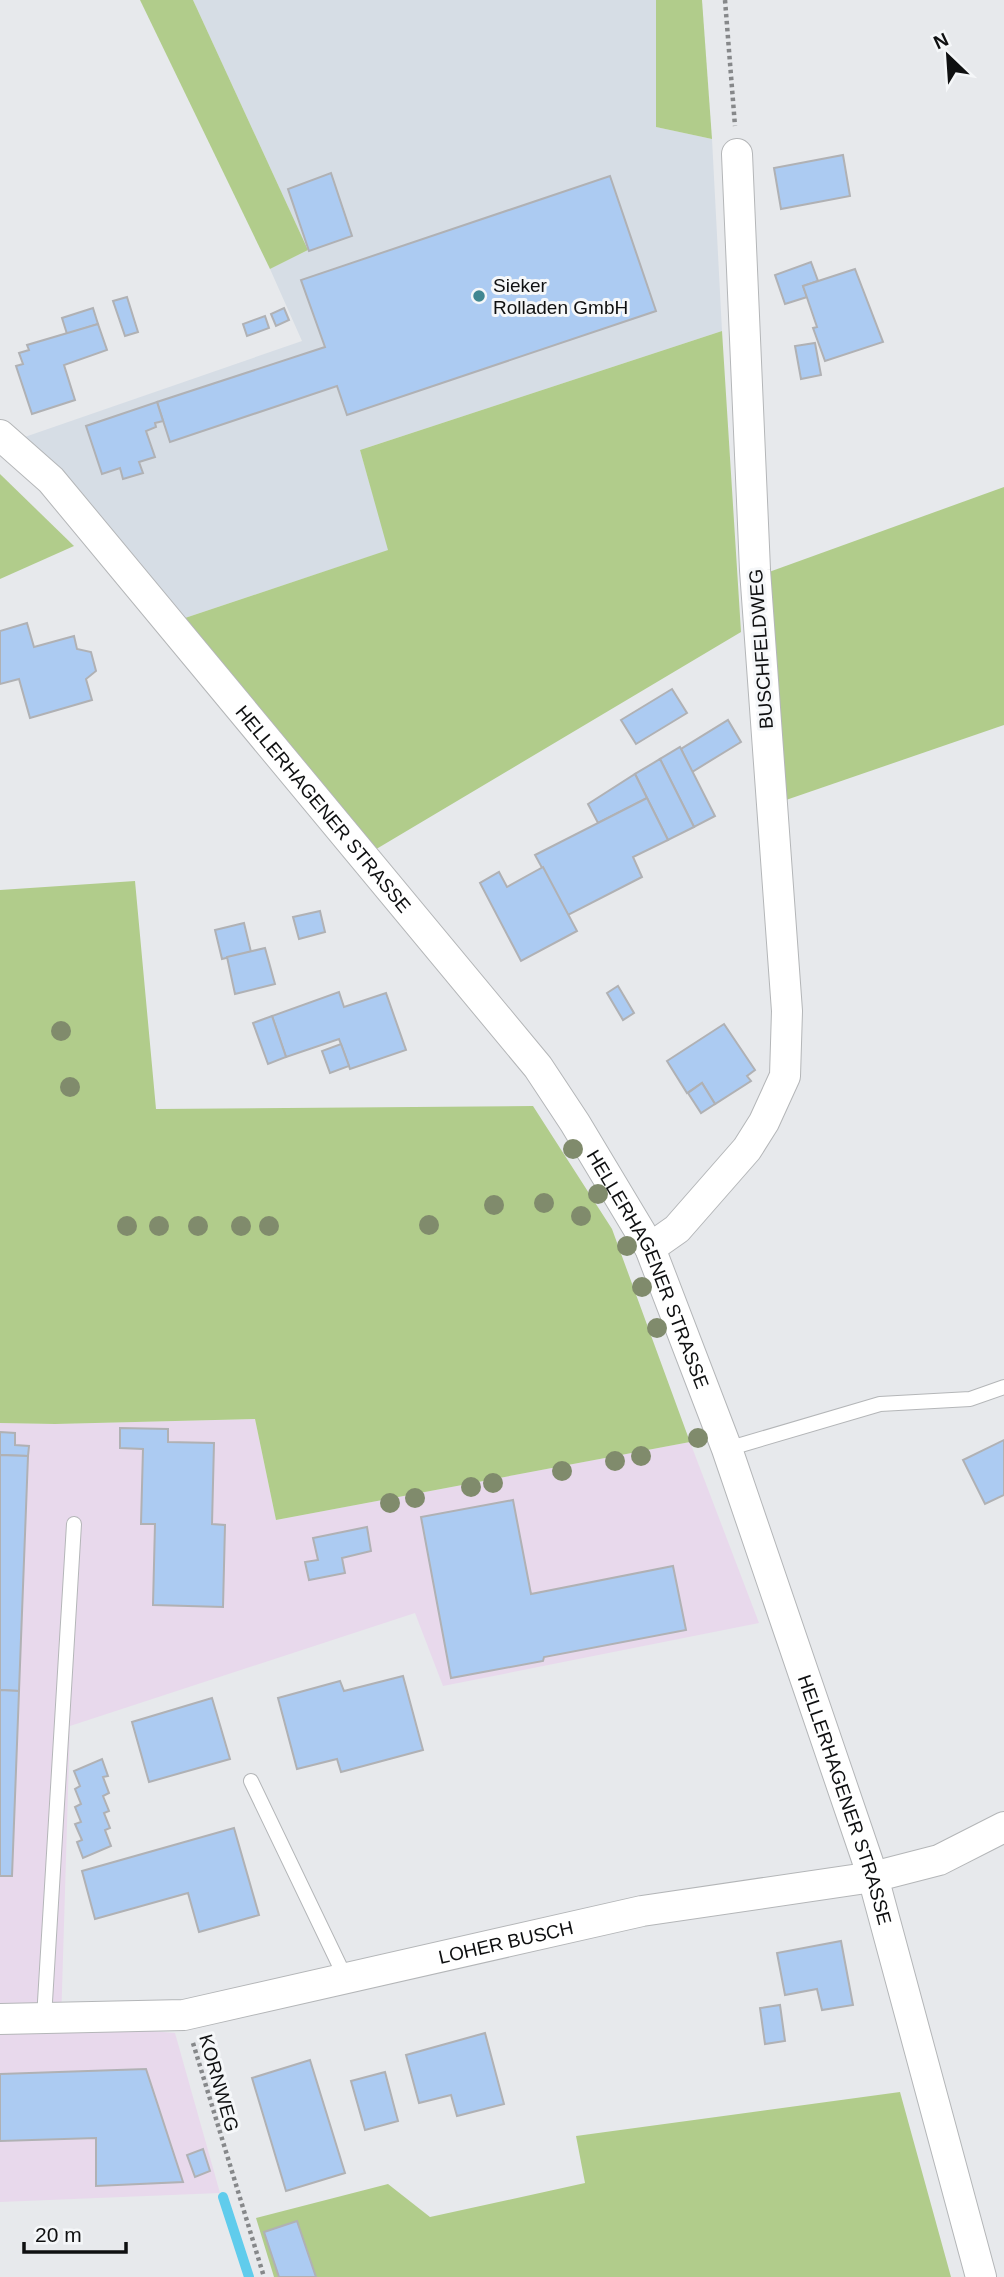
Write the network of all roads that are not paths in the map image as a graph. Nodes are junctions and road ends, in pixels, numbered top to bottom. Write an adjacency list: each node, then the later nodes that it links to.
1 (737, 154): 3 (street, BUSCHFELDWEG)
2 (0, 435): 3 (street, HELLERHAGENER STRASSE)
3 (650, 1248): 5 (street, HELLERHAGENER STRASSE)
4 (1004, 1387): 5 (lane)
5 (727, 1449): 9 (street, HELLERHAGENER STRASSE)
6 (74, 1524): 11 (lane)
7 (251, 1781): 10 (lane)
8 (1004, 1826): 9 (street, LOHER BUSCH)
9 (873, 1877): 10 (street, LOHER BUSCH); 13 (street, HELLERHAGENER STRASSE)
10 (346, 1979): 11 (street, LOHER BUSCH)
11 (44, 2018): 12 (street, LOHER BUSCH)
12 (0, 2019)
13 (981, 2277)

